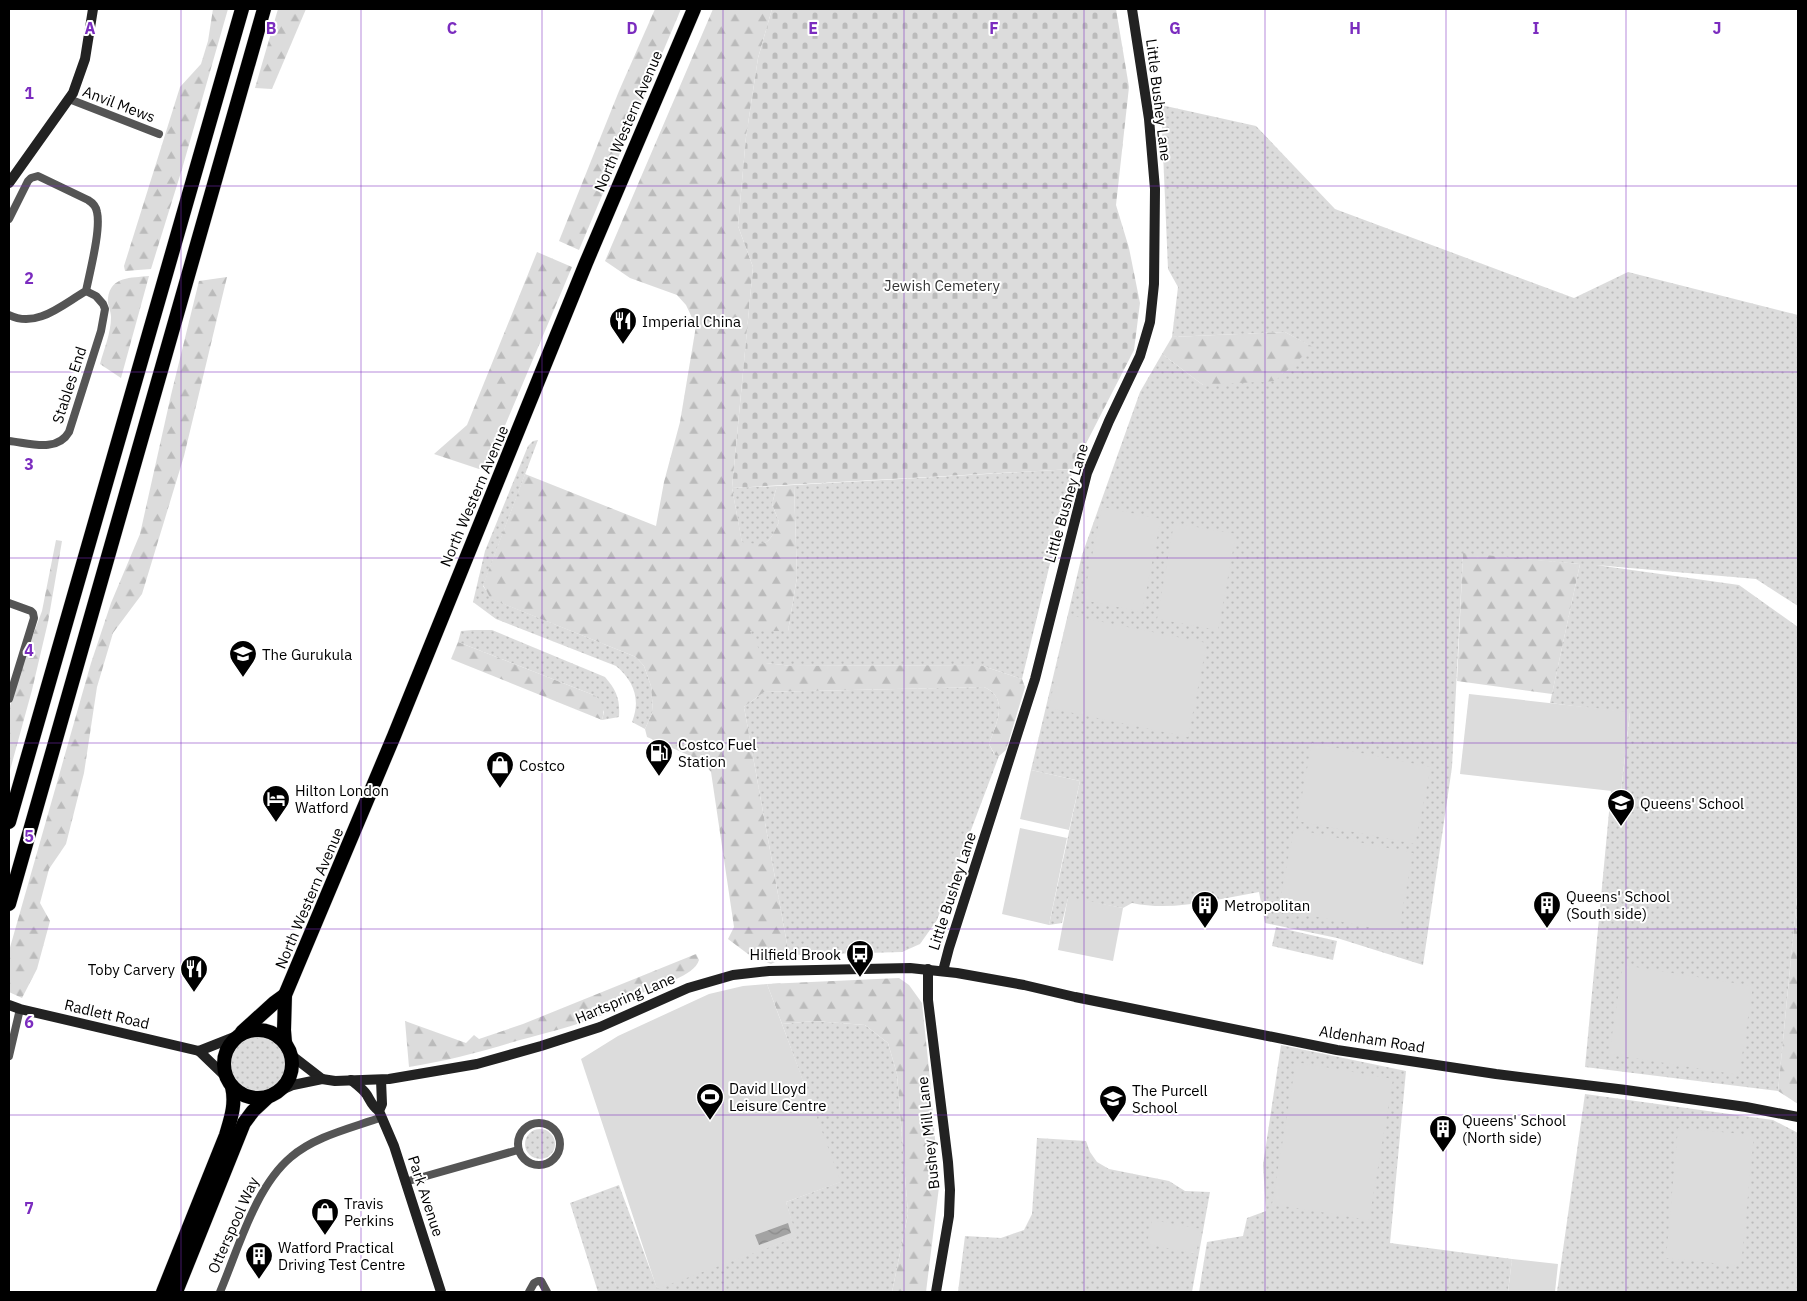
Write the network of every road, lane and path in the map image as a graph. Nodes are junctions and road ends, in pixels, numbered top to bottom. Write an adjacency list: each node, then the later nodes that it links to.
1 (93, 9): 6 (main road)
2 (242, 9): 15 (highway)
3 (264, 9): 16 (highway)
4 (694, 9): 19 (highway, North Western Avenue)
5 (1132, 9): 18 (main road, Little Bushey Lane)
6 (69, 99): 7 (street, Anvil Mews); 8 (main road)
7 (159, 134)
8 (9, 183)
9 (9, 219): 10 (street)
10 (86, 291): 11 (street); 12 (street, Stables End)
11 (9, 316)
12 (9, 441)
13 (9, 603): 14 (street)
14 (9, 699)
15 (9, 822)
16 (9, 904)
17 (928, 969): 18 (main road, Hartspring Lane); 28 (main road, Hartspring Lane); 41 (main road, Bushey Mill Lane)
18 (944, 971): 32 (main road, Aldenham Road)
19 (285, 995): 22 (highway, North Western Avenue); 23 (highway, North Western Avenue)
20 (9, 1005): 21 (main road, Radlett Road)
21 (20, 1010): 24 (main road, Radlett Road); 25 (street)
22 (238, 1035): 23 (highway); 24 (main road); 29 (highway)
23 (288, 1049): 26 (main road); 30 (highway)
24 (199, 1051): 29 (main road)
25 (9, 1056)
26 (322, 1079): 27 (main road, Hartspring Lane); 30 (main road, Hartspring Lane)
27 (350, 1080): 28 (main road, Hartspring Lane); 31 (main road, Park Avenue)
28 (381, 1080): 31 (main road, Park Avenue)
29 (229, 1082): 30 (highway); 35 (highway)
30 (273, 1095): 36 (highway, Otterspool Way)
31 (380, 1114): 34 (main road, Park Avenue); 37 (street, Otterspool Way)
32 (1798, 1117)
33 (518, 1150): 33 (street); 34 (street)
34 (405, 1182): 38 (main road, Park Avenue)
35 (163, 1292)
36 (176, 1292)
37 (220, 1292)
38 (441, 1292)
39 (529, 1292): 40 (street)
40 (547, 1292)
41 (936, 1292)

